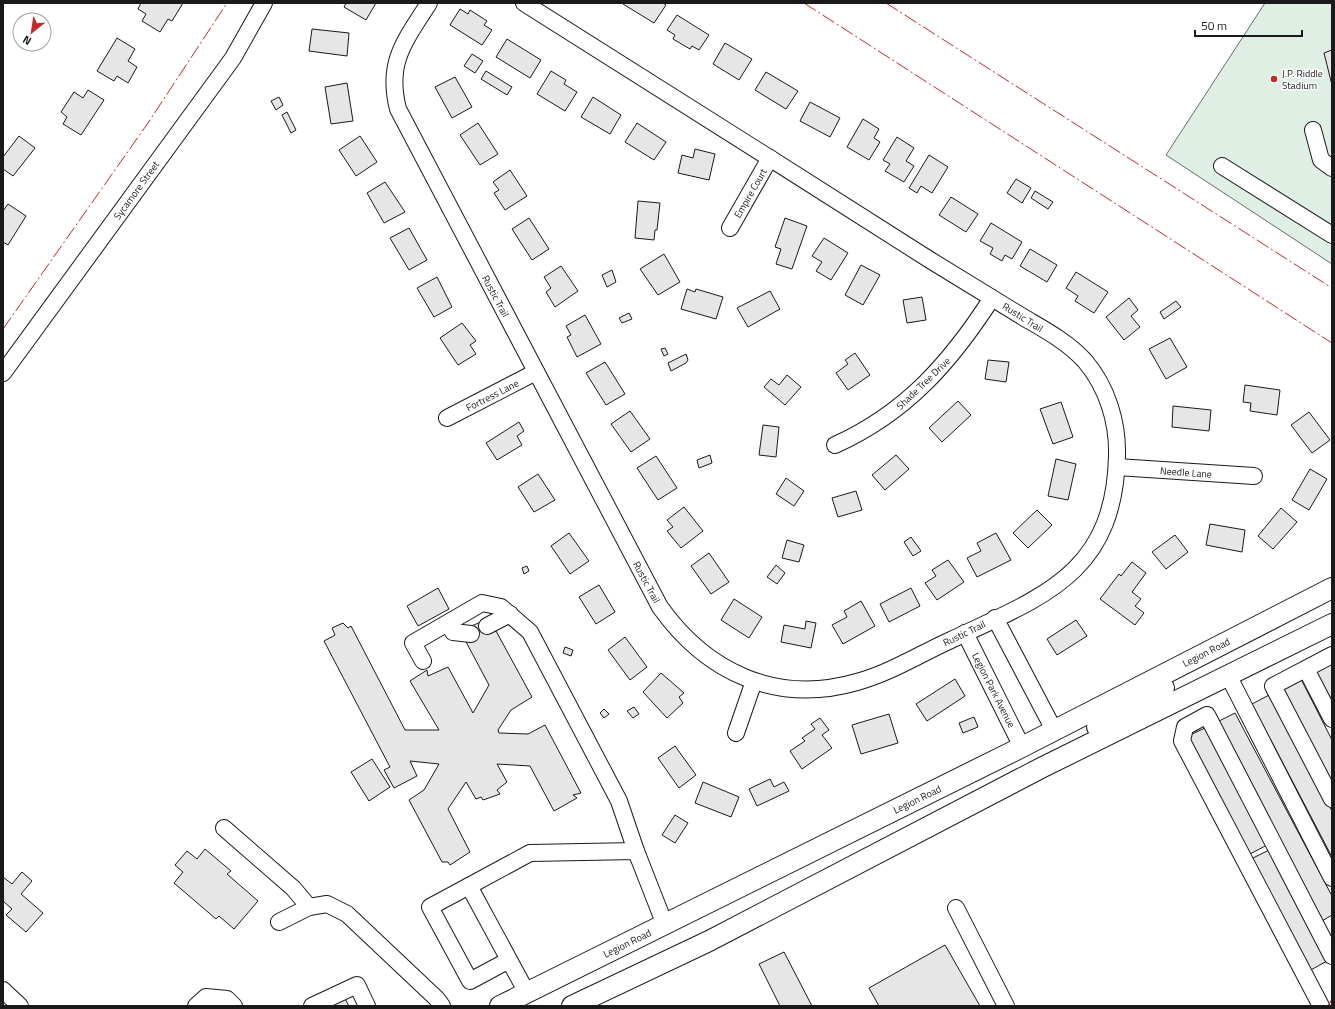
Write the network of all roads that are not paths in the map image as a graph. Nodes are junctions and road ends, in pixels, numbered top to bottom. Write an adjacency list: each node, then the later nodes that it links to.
1 (264, 3): 12 (street, Sycamore Street)
2 (429, 3): 11 (street, Rustic Trail)
3 (524, 3): 5 (street, Rustic Trail)
4 (1313, 130): 7 (street)
5 (770, 158): 8 (street, Empire Court); 10 (street, Rustic Trail)
6 (1222, 166): 9 (street)
7 (1332, 168)
8 (730, 228)
9 (1332, 235)
10 (992, 298): 14 (street, Shade Tree Drive); 15 (street, Rustic Trail)
11 (536, 372): 13 (street, Fortress Lane); 30 (street, Rustic Trail)
12 (3, 373)
13 (447, 418)
14 (835, 445)
15 (1117, 468): 16 (street, Needle Lane); 20 (street, Rustic Trail)
16 (1254, 476)
17 (1332, 588): 18 (main road, Legion Road)
18 (1313, 597): 32 (main road, Legion Road); 35 (main road)
19 (510, 614): 21 (street); 23 (street); 39 (street)
20 (995, 618): 24 (street, Rustic Trail); 32 (street)
21 (448, 623): 25 (street); 27 (street)
22 (1332, 624): 29 (main road)
23 (487, 626)
24 (965, 633): 30 (street, Rustic Trail); 34 (street, Legion Park Avenue)
25 (472, 634)
26 (1332, 655): 28 (street)
27 (423, 661)
28 (1306, 669): 31 (street); 36 (street)
29 (1228, 675): 35 (main road); 40 (street)
30 (754, 681): 33 (street)
31 (1332, 719)
32 (1054, 730): 34 (main road, Legion Road); 38 (main road)
33 (736, 733)
34 (1022, 747): 45 (main road, Legion Road)
35 (1078, 750): 38 (main road)
36 (1332, 799)
37 (224, 828): 42 (street)
38 (916, 833): 57 (main road)
39 (636, 851): 41 (street); 45 (street)
40 (1332, 878)
41 (469, 886): 47 (street); 47 (street)
42 (308, 907): 44 (street); 55 (street)
43 (956, 908): 58 (street)
44 (279, 922)
45 (665, 925): 49 (main road, Legion Road)
46 (1332, 956): 59 (street)
47 (509, 960): 49 (street)
48 (3, 990): 50 (street)
49 (527, 993): 56 (main road, Legion Road)
50 (20, 1006)
51 (196, 1006): 52 (street)
52 (234, 1006)
53 (312, 1006): 54 (street)
54 (367, 1006)
55 (442, 1006)
56 (500, 1006)
57 (572, 1006)
58 (1006, 1006)
59 (1321, 1006)

